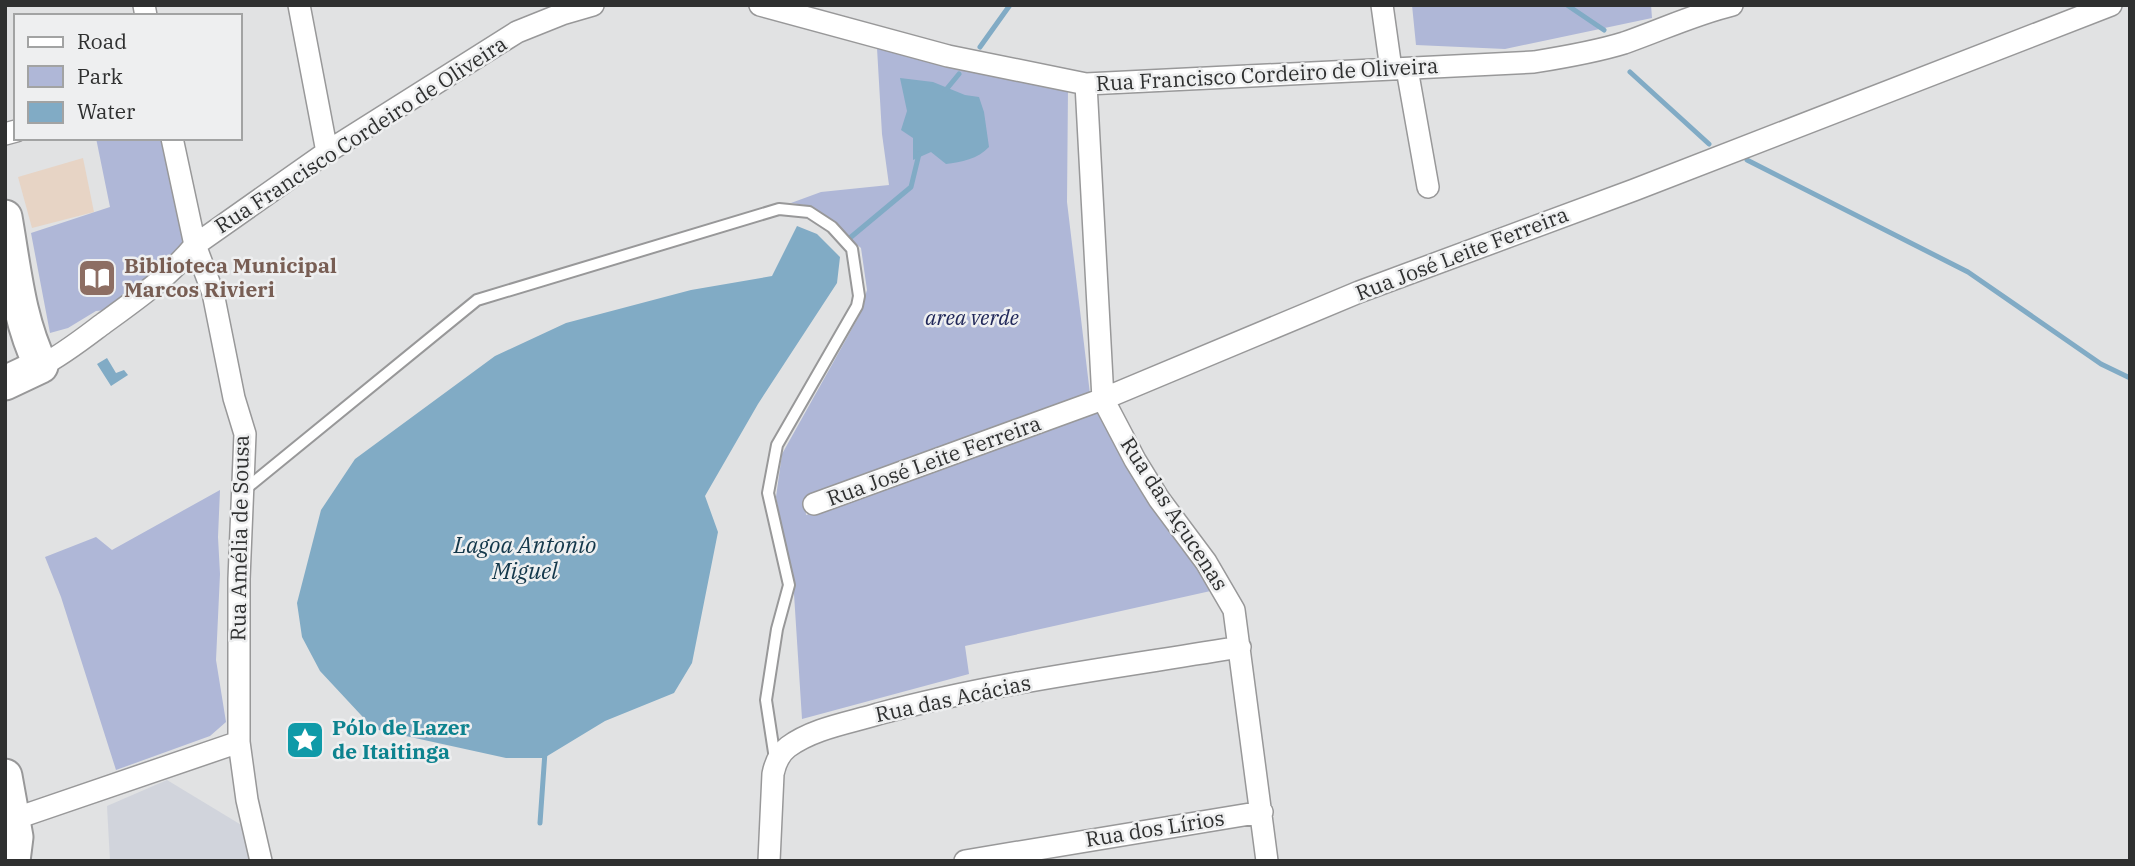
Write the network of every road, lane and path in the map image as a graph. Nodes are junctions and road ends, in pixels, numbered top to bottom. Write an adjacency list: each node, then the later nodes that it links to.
1 (299, 5): 11 (street)
2 (593, 5): 11 (street, Rua Francisco Cordeiro de Oliveira)
3 (760, 5): 7 (street, Rua Francisco Cordeiro de Oliveira)
4 (1382, 5): 8 (street)
5 (1732, 5): 8 (street, Rua Francisco Cordeiro de Oliveira)
6 (2111, 5): 17 (street, Rua José Leite Ferreira)
7 (823, 13): 9 (street, Rua Francisco Cordeiro de Oliveira)
8 (1399, 69): 9 (street, Rua Francisco Cordeiro de Oliveira); 12 (street)
9 (1086, 84): 17 (street, Rua das Açucenas)
10 (172, 140): 14 (street, Rua Amélia de Sousa)
11 (327, 152): 14 (street, Rua Francisco Cordeiro de Oliveira)
12 (1429, 187)
13 (5, 216): 15 (main road)
14 (195, 245): 15 (street, Rua Francisco Cordeiro de Oliveira); 18 (street, Rua Amélia de Sousa)
15 (41, 366): 16 (main road, Rua Francisco Cordeiro de Oliveira)
16 (6, 379)
17 (1103, 399): 19 (street, Rua José Leite Ferreira); 20 (street, Rua das Açucenas)
18 (243, 491): 21 (street, Rua Amélia de Sousa); 22 (lane)
19 (814, 504)
20 (1240, 647): 22 (street, Rua das Acácias); 24 (street, Rua das Açucenas)
21 (239, 743): 25 (street); 27 (street, Rua Amélia de Sousa)
22 (775, 764): 28 (street)
23 (5, 776): 25 (main road)
24 (1262, 811): 29 (street, Rua dos Lírios); 30 (street, Rua das Açucenas)
25 (10, 821): 26 (main road)
26 (13, 861)
27 (261, 861)
28 (769, 861)
29 (965, 861)
30 (1267, 861)

